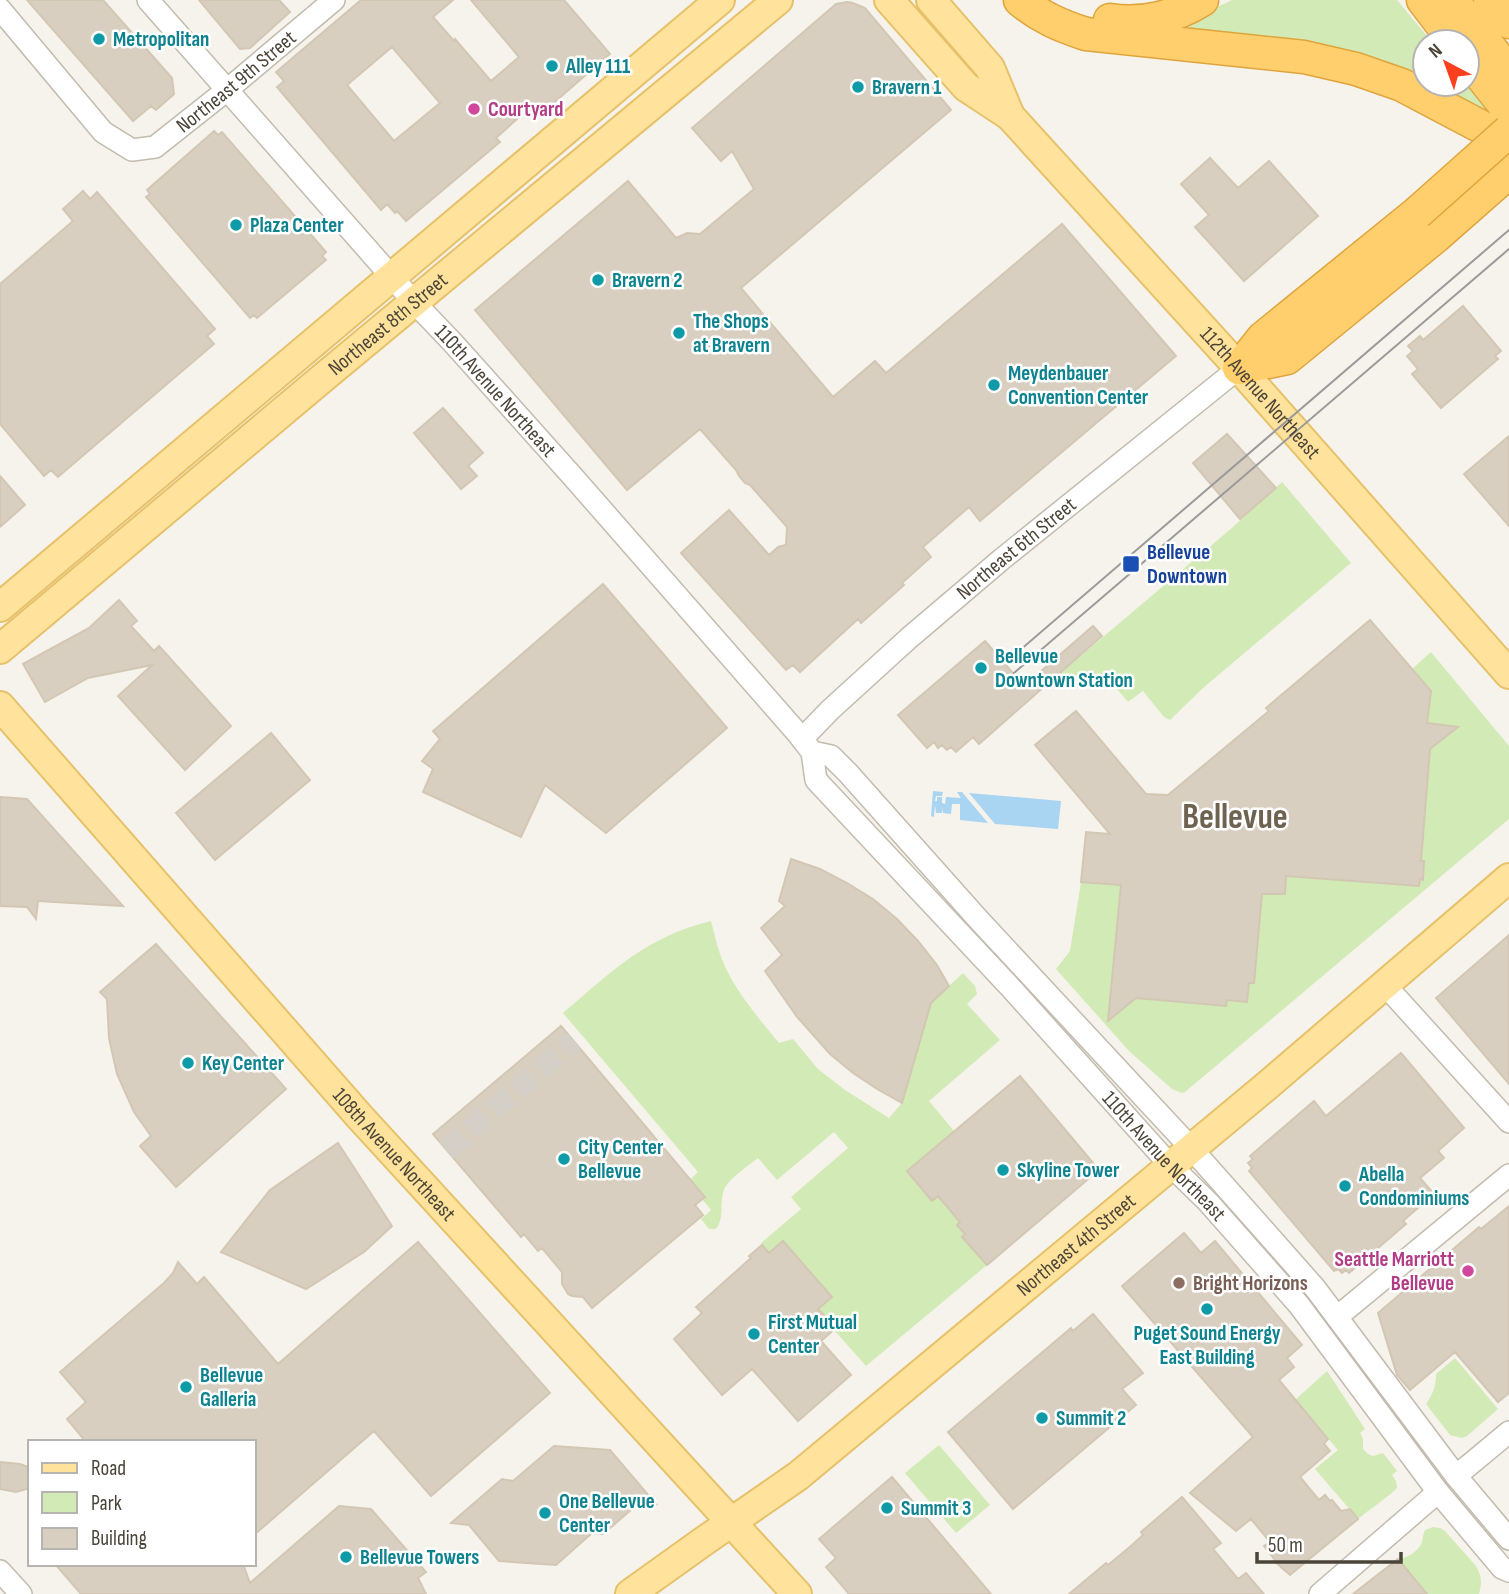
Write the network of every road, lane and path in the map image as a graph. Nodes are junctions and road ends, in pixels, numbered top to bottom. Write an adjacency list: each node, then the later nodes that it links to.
1 (149, 0): 18 (street, 110th Avenue Northeast)
2 (334, 0): 18 (street, Northeast 9th Street)
3 (720, 0): 25 (main road, Northeast 8th Street)
4 (778, 0): 26 (main road, Northeast 8th Street)
5 (889, 0): 20 (main road, 112th Avenue Northeast)
6 (932, 0): 20 (main road, 112th Avenue Northeast)
7 (1020, 0): 22 (highway)
8 (1054, 0): 9 (highway)
9 (1202, 0)
10 (1423, 0): 15 (highway)
11 (1452, 0): 16 (highway)
12 (1490, 0): 14 (highway)
13 (0, 9): 18 (street, Northeast 9th Street)
14 (1509, 22)
15 (1444, 28)
16 (1509, 72)
17 (1481, 76): 19 (highway)
18 (226, 90): 25 (street, 110th Avenue Northeast)
19 (1509, 111)
20 (1010, 116): 27 (main road, 112th Avenue Northeast)
21 (1509, 131): 24 (highway, bridge)
22 (1509, 145)
23 (1509, 172): 24 (highway)
24 (1426, 225): 27 (highway)
25 (392, 277): 26 (street, 110th Avenue Northeast); 28 (main road, Northeast 8th Street)
26 (414, 302): 29 (main road, Northeast 8th Street); 32 (street, 110th Avenue Northeast)
27 (1239, 368): 30 (main road, 112th Avenue Northeast); 32 (street, Northeast 6th Street)
28 (0, 607)
29 (0, 649)
30 (1509, 674)
31 (0, 706): 44 (main road, 108th Avenue Northeast)
32 (805, 743): 34 (street, 110th Avenue Northeast); 35 (street, 110th Avenue Northeast)
33 (1509, 878): 36 (main road, Northeast 4th Street)
34 (976, 951): 35 (street); 38 (street, 110th Avenue Northeast)
35 (1030, 973): 38 (street, 110th Avenue Northeast)
36 (1385, 985): 37 (street); 38 (main road, Northeast 4th Street)
37 (1509, 1122)
38 (1180, 1156): 40 (street, 110th Avenue Northeast); 43 (street, 110th Avenue Northeast); 44 (main road, Northeast 4th Street)
39 (1509, 1175): 40 (street)
40 (1337, 1317): 42 (street, 110th Avenue Northeast)
41 (1509, 1432): 42 (street)
42 (1456, 1476): 45 (street, 110th Avenue Northeast)
43 (1438, 1492): 47 (street, 110th Avenue Northeast); 51 (street)
44 (732, 1521): 49 (main road, Northeast 4th Street); 50 (main road, 108th Avenue Northeast)
45 (1509, 1539)
46 (0, 1571): 48 (street)
47 (1509, 1571)
48 (21, 1594)
49 (630, 1594)
50 (797, 1594)
51 (1320, 1594)

